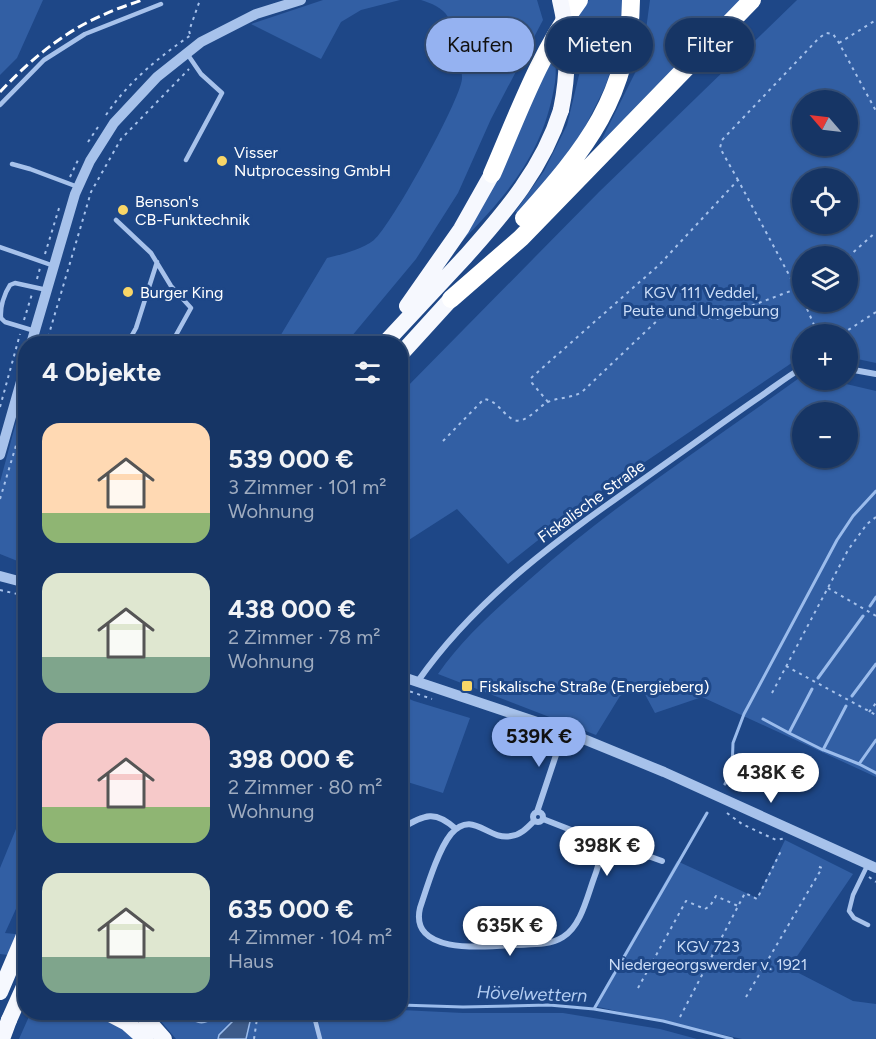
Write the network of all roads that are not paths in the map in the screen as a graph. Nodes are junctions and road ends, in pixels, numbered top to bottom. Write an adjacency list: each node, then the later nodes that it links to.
1 (302, 0): 7 (street)
2 (560, 0): 24 (highway, bridge)
3 (579, 0): 11 (highway)
4 (632, 0): 18 (highway)
5 (753, 0): 18 (highway)
6 (161, 4): 8 (lane)
7 (186, 52): 9 (lane); 12 (street)
8 (0, 105)
9 (186, 160)
10 (12, 164): 12 (lane)
11 (492, 174): 23 (highway)
12 (78, 187): 16 (street)
13 (116, 220): 15 (lane)
14 (0, 247): 16 (lane)
15 (157, 262): 21 (lane); 22 (lane)
16 (54, 266): 17 (street)
17 (47, 290): 19 (street); 19 (lane)
18 (451, 299): 25 (highway)
19 (35, 331): 20 (street)
20 (34, 336)
21 (132, 336)
22 (175, 336)
23 (384, 336)
24 (392, 336)
25 (408, 346)
26 (858, 371): 27 (street)
27 (876, 374)
28 (792, 375): 34 (street, Fiskalische Straße)
29 (18, 392): 30 (street)
30 (0, 455)
31 (0, 576): 32 (street)
32 (18, 581)
33 (408, 678): 34 (street)
34 (418, 681): 35 (street)
35 (564, 731): 36 (street); 43 (street)
36 (537, 812): 37 (street); 38 (street)
37 (543, 819): 38 (street); 41 (street)
38 (534, 821): 40 (street)
39 (408, 824): 40 (street)
40 (456, 829): 41 (street)
41 (598, 845): 42 (street)
42 (662, 861)
43 (872, 866): 44 (lane)
44 (868, 925)
45 (18, 950): 48 (highway, bridge)
46 (0, 981): 47 (highway)
47 (18, 982)
48 (0, 994): 49 (highway)
49 (18, 997)
50 (18, 1000): 55 (highway, bridge)
51 (121, 1020): 56 (highway)
52 (148, 1020): 57 (highway)
53 (315, 1020): 54 (lane)
54 (320, 1038)
55 (4, 1039)
56 (145, 1039)
57 (164, 1039)

